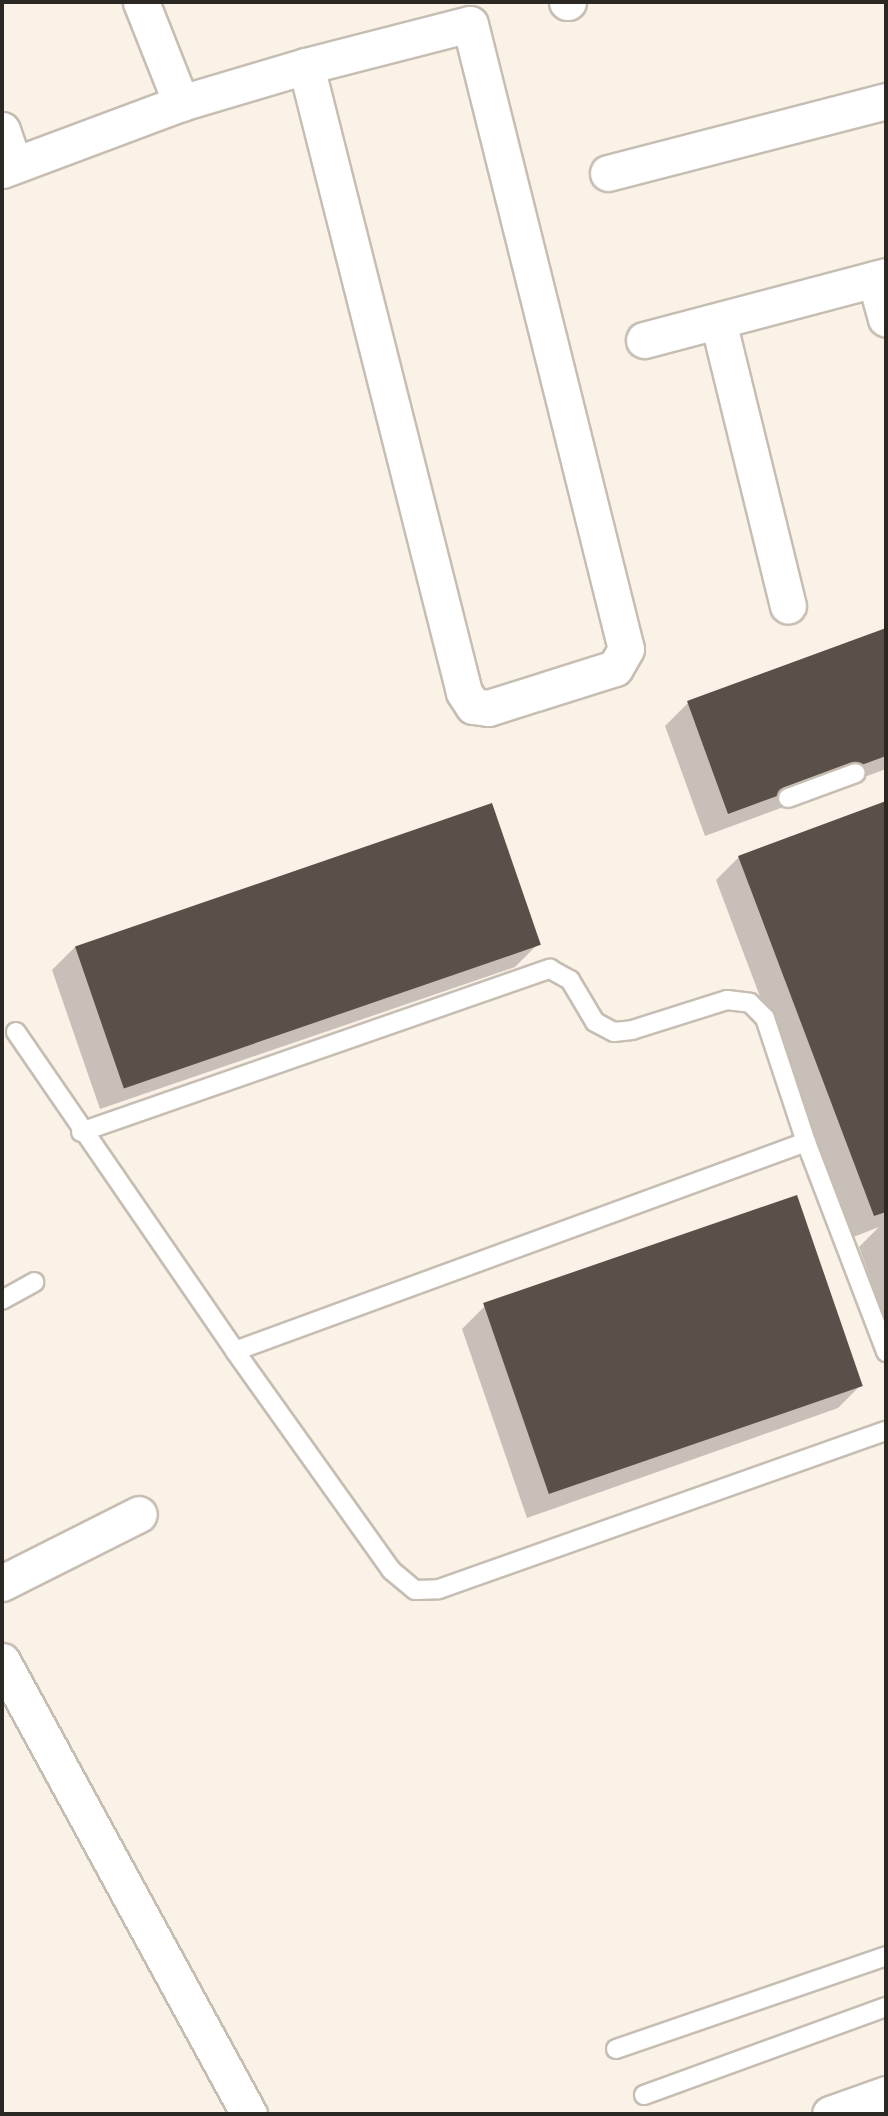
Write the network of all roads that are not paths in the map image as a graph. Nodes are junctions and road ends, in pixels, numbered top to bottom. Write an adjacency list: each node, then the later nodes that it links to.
1 (141, 2): 5 (street)
2 (467, 13): 3 (street); 3 (street)
3 (306, 66): 5 (street)
4 (886, 102): 8 (street)
5 (181, 103): 7 (street)
6 (2, 130): 7 (street)
7 (8, 167)
8 (608, 173)
9 (881, 277): 10 (street); 11 (street)
10 (886, 319)
11 (718, 321): 12 (street); 13 (street)
12 (644, 340)
13 (788, 606)
14 (856, 773): 15 (lane)
15 (788, 798)
16 (16, 1032): 17 (lane)
17 (81, 1132): 18 (lane); 21 (lane)
18 (806, 1142): 21 (lane); 22 (lane)
19 (34, 1282): 20 (lane)
20 (2, 1300)
21 (235, 1351): 23 (lane)
22 (886, 1352)
23 (886, 1431)
24 (139, 1514): 25 (street)
25 (2, 1583)
26 (2, 1661): 32 (street)
27 (886, 1956): 29 (lane)
28 (886, 2007): 31 (lane)
29 (617, 2049)
30 (886, 2094): 33 (street)
31 (644, 2095)
32 (249, 2114)
33 (830, 2114)

